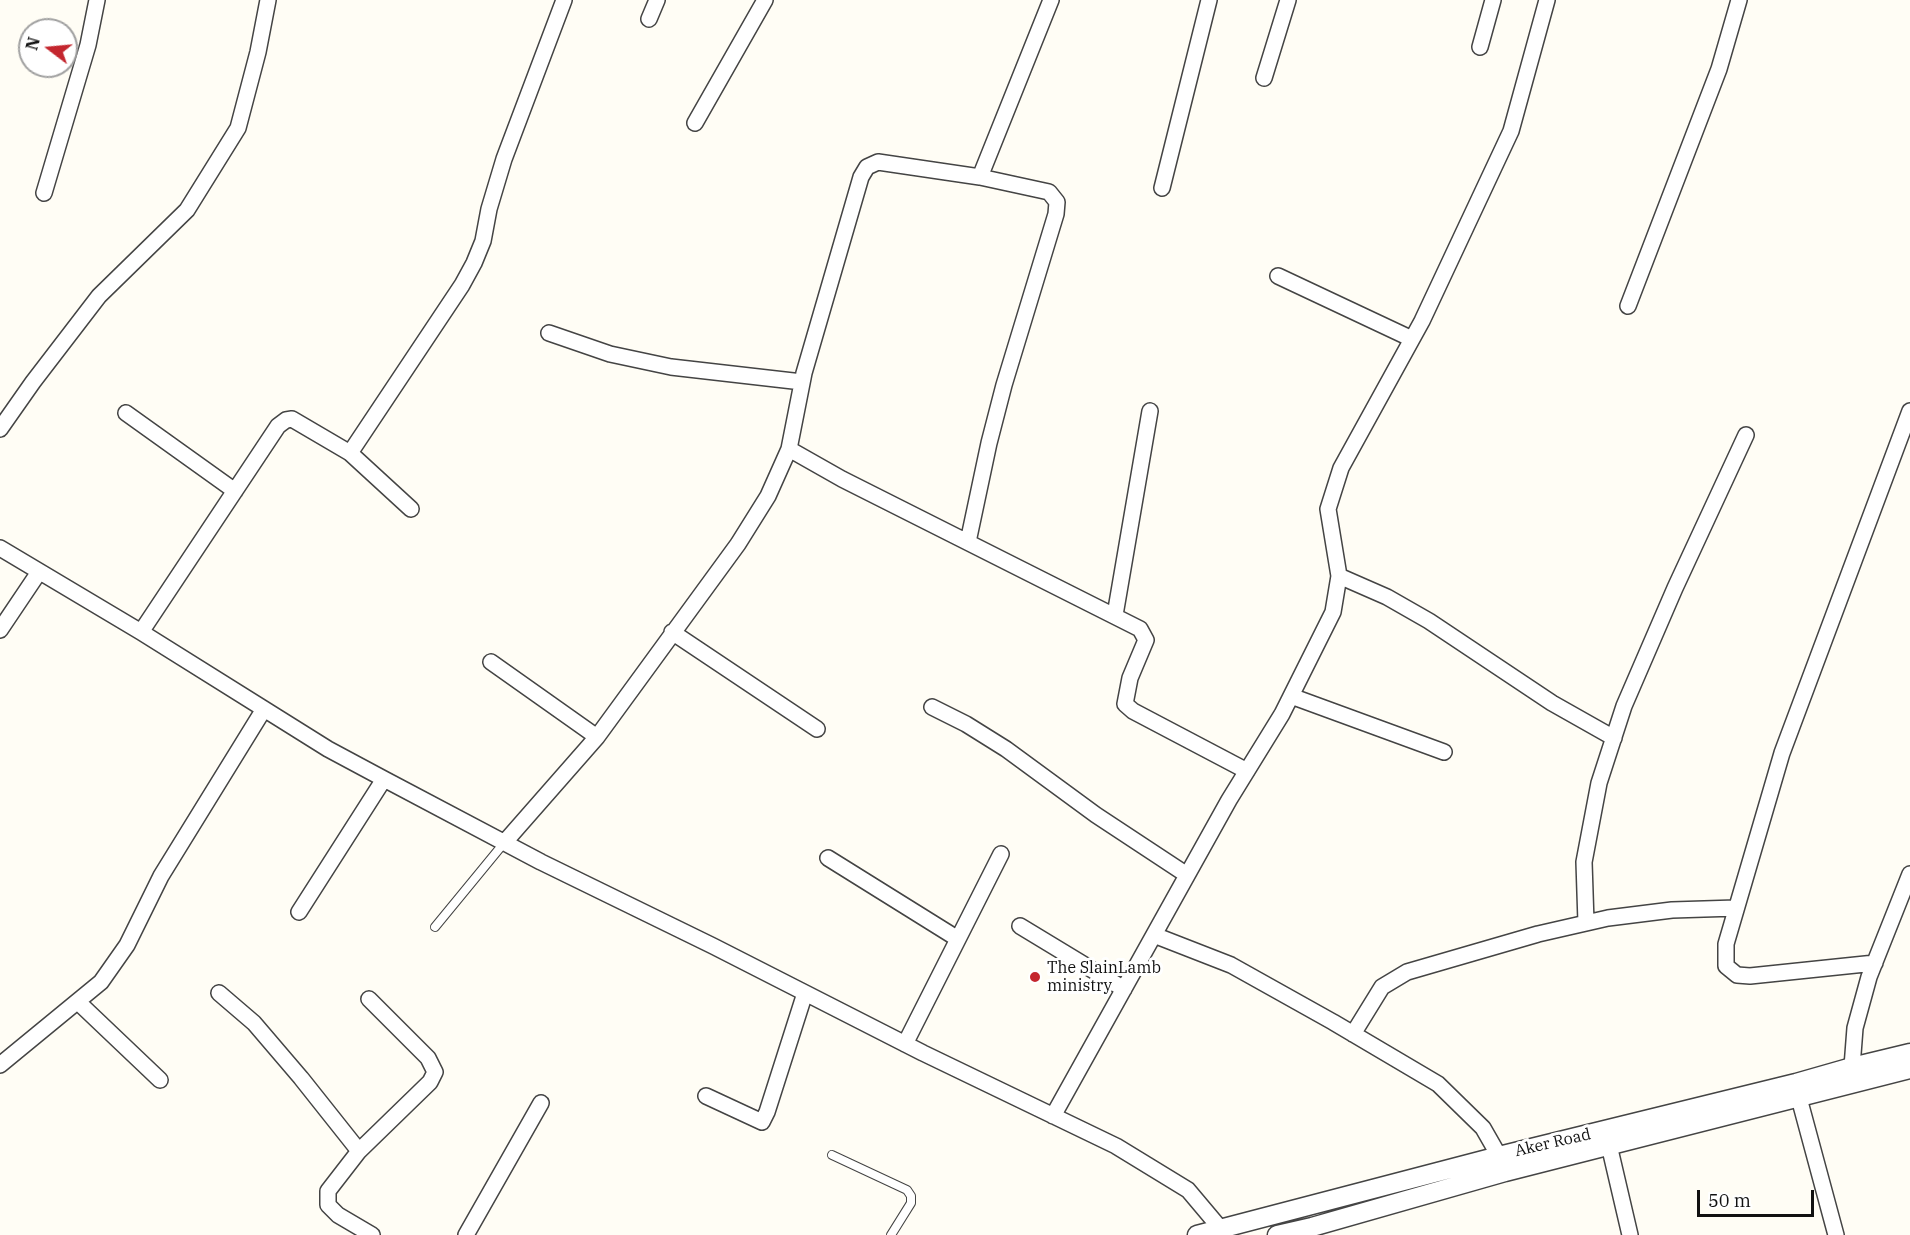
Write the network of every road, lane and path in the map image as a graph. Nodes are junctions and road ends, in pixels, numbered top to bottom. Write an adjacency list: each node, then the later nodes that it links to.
1 (97, 0): 18 (street)
2 (267, 0): 27 (street)
3 (564, 0): 30 (street)
4 (657, 0): 12 (street)
5 (765, 0): 15 (street)
6 (1051, 0): 16 (street)
7 (1209, 0): 17 (street)
8 (1288, 0): 14 (street)
9 (1493, 0): 13 (street)
10 (1547, 0): 22 (street)
11 (1739, 0): 20 (street)
12 (649, 19)
13 (1480, 47)
14 (1264, 78)
15 (695, 123)
16 (980, 177): 23 (street); 33 (street)
17 (1162, 188)
18 (44, 193)
19 (1278, 276): 22 (street)
20 (1628, 306)
21 (549, 333): 23 (street)
22 (1412, 339): 36 (street)
23 (802, 382): 29 (street)
24 (1150, 411): 37 (street)
25 (1910, 411): 56 (street)
26 (126, 413): 31 (street)
27 (0, 429)
28 (1746, 435): 47 (street)
29 (789, 449): 33 (street); 40 (street)
30 (350, 453): 31 (street); 32 (street)
31 (235, 491): 39 (street)
32 (411, 509)
33 (968, 542): 37 (street)
34 (0, 548): 35 (street)
35 (39, 572): 38 (street); 39 (street)
36 (1339, 576): 42 (street); 47 (street)
37 (1115, 615): 49 (street)
38 (0, 630)
39 (141, 632): 44 (street)
40 (672, 632): 45 (street); 46 (street)
41 (491, 662): 46 (street)
42 (1291, 696): 48 (street); 49 (street)
43 (932, 707): 55 (street)
44 (264, 709): 50 (street); 68 (street)
45 (817, 729)
46 (597, 737): 51 (street)
47 (1614, 738): 58 (street)
48 (1444, 752)
49 (1247, 771): 55 (street)
50 (384, 779): 51 (street); 57 (street)
51 (504, 843): 60 (lane); 66 (street)
52 (1001, 854): 62 (street)
53 (828, 858): 62 (street)
54 (1910, 874): 63 (street)
55 (1187, 875): 61 (street)
56 (1736, 908): 58 (street); 63 (street)
57 (300, 912)
58 (1586, 923): 69 (street)
59 (1020, 926): 64 (street)
60 (435, 927)
61 (1154, 935): 64 (street); 69 (street)
62 (958, 939): 70 (street)
63 (1875, 963): 73 (street)
64 (1124, 989): 79 (street)
65 (219, 993): 81 (street)
66 (805, 993): 70 (street); 76 (street)
67 (369, 999): 81 (street)
68 (78, 1002): 72 (street); 75 (street)
69 (1353, 1034): 83 (street)
70 (905, 1044): 79 (street)
71 (1910, 1053): 73 (street, Aker Road)
72 (0, 1065)
73 (1852, 1067): 83 (street, Aker Road)
74 (1910, 1069): 77 (street, Aker Road)
75 (160, 1080)
76 (706, 1096)
77 (1799, 1098): 80 (street, Aker Road); 92 (street)
78 (541, 1103): 87 (street)
79 (1053, 1116): 84 (street)
80 (1609, 1145): 85 (street, Aker Road); 91 (street)
81 (359, 1150): 86 (street)
82 (832, 1155): 88 (lane)
83 (1499, 1156): 84 (street, Aker Road)
84 (1220, 1228): 89 (street, Aker Road)
85 (1318, 1231): 90 (street, Aker Road)
86 (372, 1235)
87 (466, 1235)
88 (891, 1235)
89 (1197, 1235)
90 (1277, 1235)
91 (1630, 1235)
92 (1836, 1235)

